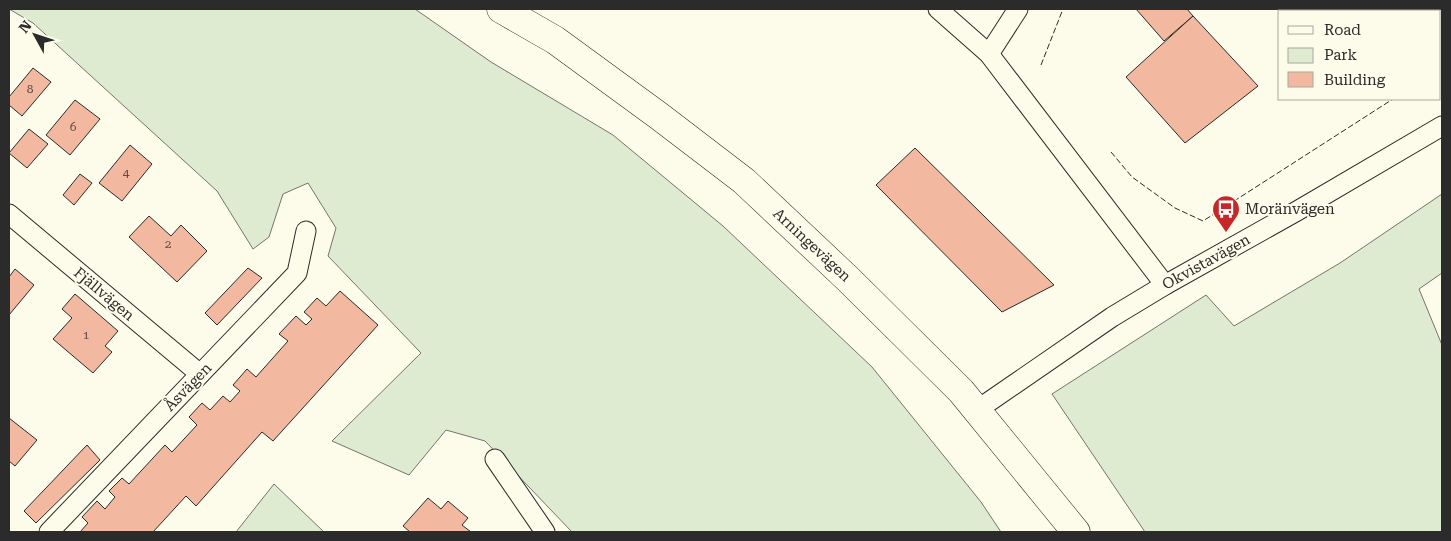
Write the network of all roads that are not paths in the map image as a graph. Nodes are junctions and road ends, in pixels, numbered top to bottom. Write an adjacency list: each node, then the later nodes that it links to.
1 (501, 9): 10 (main road, Arningevägen)
2 (938, 9): 4 (street)
3 (1018, 9): 4 (street)
4 (989, 54): 8 (street)
5 (1442, 126): 8 (street, Okvistavägen)
6 (9, 214): 9 (street, Fjällvägen)
7 (306, 231): 9 (street, Åsvägen)
8 (1165, 285): 10 (street, Okvistavägen)
9 (200, 374): 12 (street, Åsvägen)
10 (977, 410): 14 (main road, Arningevägen)
11 (495, 459): 13 (street)
12 (49, 532)
13 (545, 532)
14 (1076, 532)

